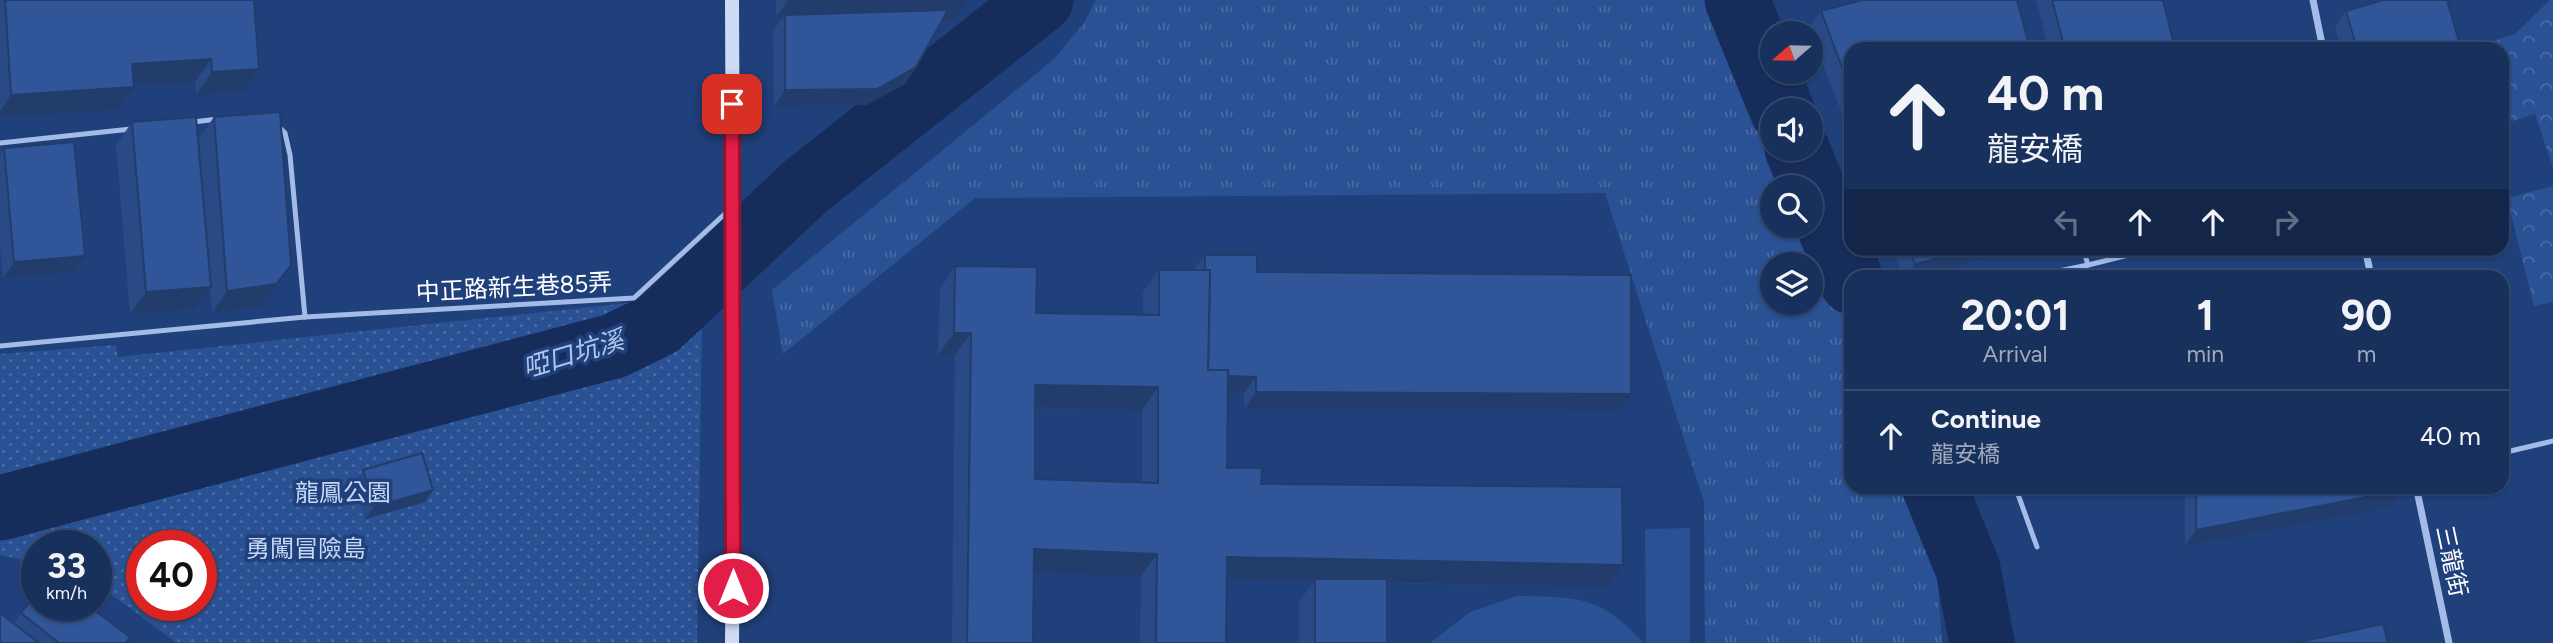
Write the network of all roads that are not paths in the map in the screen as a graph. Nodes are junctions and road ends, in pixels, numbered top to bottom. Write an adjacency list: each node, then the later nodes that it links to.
1 (732, 0): 9 (street)
2 (2312, 0): 3 (street)
3 (2321, 42)
4 (228, 118): 6 (lane)
5 (272, 120): 14 (lane)
6 (189, 122)
7 (138, 128): 8 (lane)
8 (0, 143)
9 (732, 208): 14 (lane, 中正路新生巷85弄); 21 (street)
10 (2085, 256): 12 (lane)
11 (2125, 256): 12 (lane)
12 (2088, 265): 13 (lane)
13 (2064, 270)
14 (305, 317): 15 (lane, 中正路新生巷85弄)
15 (0, 346)
16 (2553, 441): 17 (lane)
17 (2509, 451)
18 (2018, 494): 20 (lane)
19 (2418, 494): 22 (street, 三龍街)
20 (2037, 547)
21 (732, 643)
22 (2449, 643)

